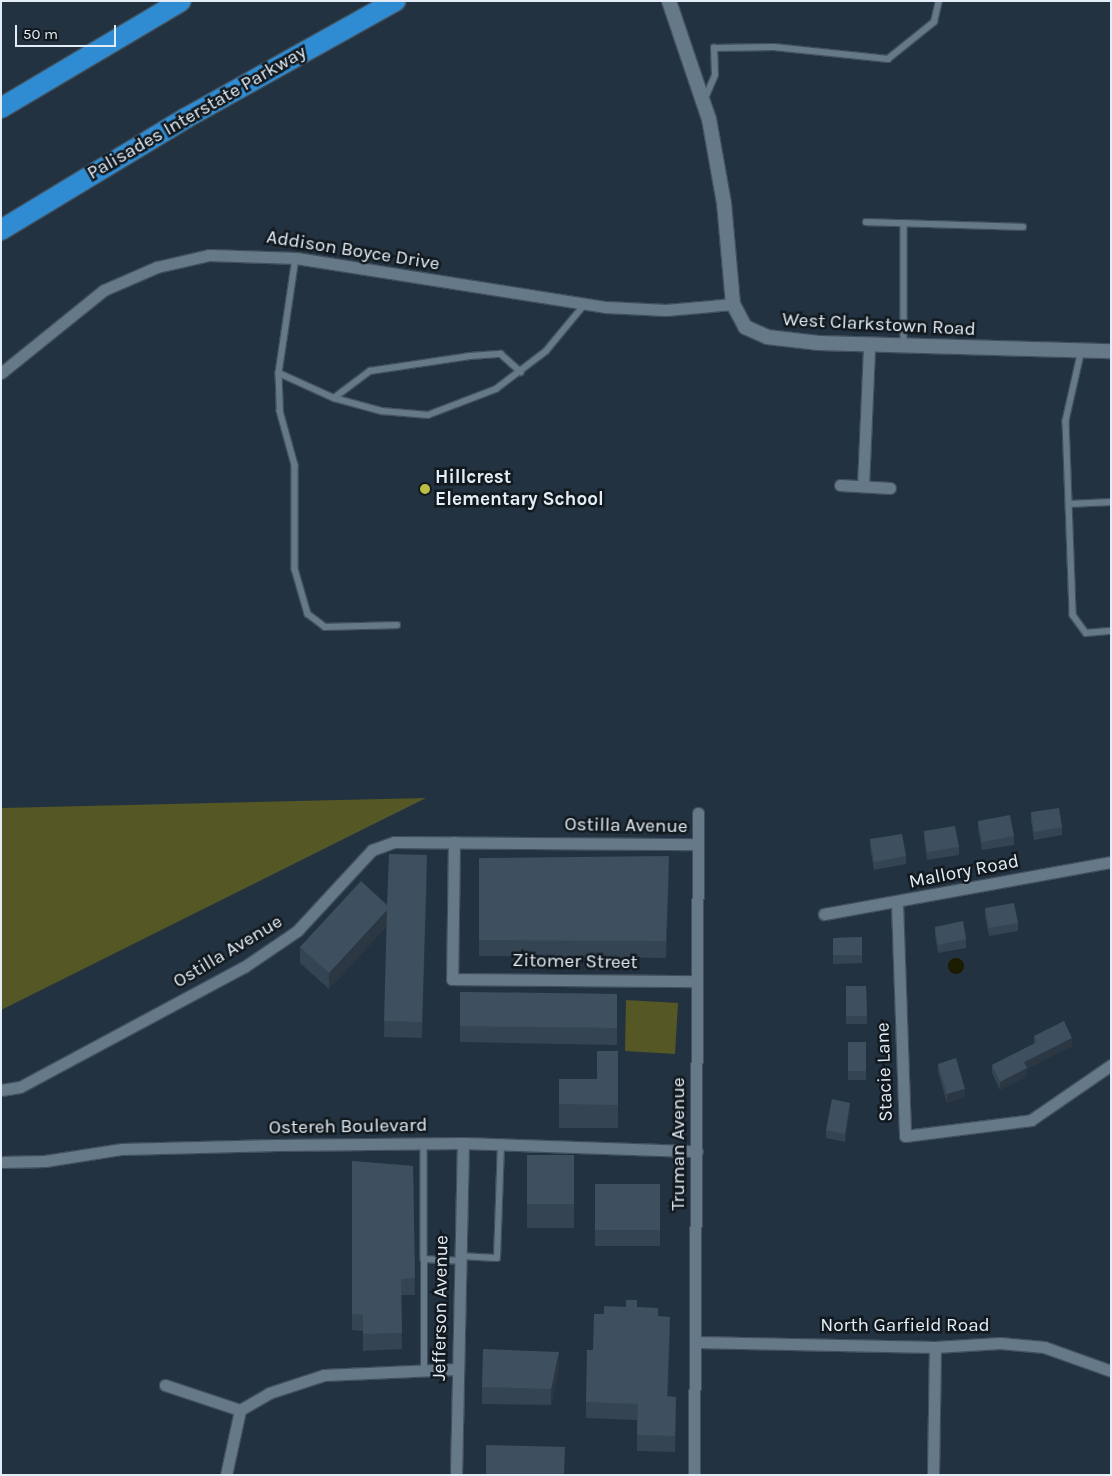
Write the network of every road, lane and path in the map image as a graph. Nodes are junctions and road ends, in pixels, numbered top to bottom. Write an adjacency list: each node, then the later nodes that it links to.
1 (181, 1): 6 (highway)
2 (396, 1): 10 (highway, Palisades Interstate Parkway)
3 (669, 1): 5 (street, West Clarkstown Road)
4 (939, 1): 5 (lane)
5 (704, 101): 13 (street, West Clarkstown Road)
6 (1, 108)
7 (866, 222): 8 (lane)
8 (904, 223): 9 (lane); 15 (lane)
9 (1023, 227)
10 (1, 230)
11 (296, 258): 12 (street, Addison Boyce Drive); 19 (lane); 20 (street, Addison Boyce Drive)
12 (584, 304): 13 (street, Addison Boyce Drive); 18 (lane)
13 (733, 304): 14 (street, West Clarkstown Road)
14 (869, 346): 15 (street, West Clarkstown Road); 23 (street)
15 (904, 347): 16 (street, West Clarkstown Road)
16 (1082, 350): 17 (street, West Clarkstown Road); 26 (lane)
17 (1111, 351)
18 (521, 372): 21 (lane); 21 (lane)
19 (278, 373): 21 (lane); 27 (lane)
20 (1, 374)
21 (334, 398)
22 (840, 485): 23 (street)
23 (863, 486): 24 (street)
24 (890, 488)
25 (1111, 502): 26 (lane)
26 (1069, 504): 28 (lane)
27 (398, 625)
28 (1111, 631)
29 (698, 813): 31 (street, Truman Avenue)
30 (454, 842): 31 (street, Ostilla Avenue); 35 (street, Zitomer Street); 37 (street, Ostilla Avenue)
31 (698, 844): 35 (street, Truman Avenue)
32 (1111, 862): 33 (street, Mallory Road)
33 (897, 904): 34 (street, Mallory Road); 36 (street, Stacie Lane)
34 (824, 914)
35 (697, 981): 41 (street, Truman Avenue)
36 (1111, 1065)
37 (1, 1090)
38 (424, 1143): 39 (street, Ostereh Boulevard); 42 (street, Ostereh Boulevard); 43 (lane)
39 (463, 1143): 40 (street, Ostereh Boulevard); 44 (street, Jefferson Avenue)
40 (501, 1143): 41 (street, Ostereh Boulevard); 44 (lane)
41 (697, 1151): 45 (street, Truman Avenue)
42 (1, 1162)
43 (424, 1259): 44 (lane); 48 (lane)
44 (459, 1259): 47 (street, Jefferson Avenue)
45 (695, 1342): 46 (street, North Garfield Road); 54 (street, Truman Avenue)
46 (935, 1347): 49 (street, North Garfield Road); 55 (street)
47 (456, 1369): 48 (street); 53 (street, Jefferson Avenue)
48 (424, 1370): 51 (street)
49 (1111, 1371)
50 (165, 1386): 51 (street)
51 (240, 1410): 52 (street)
52 (226, 1475)
53 (456, 1475)
54 (694, 1475)
55 (933, 1475)

